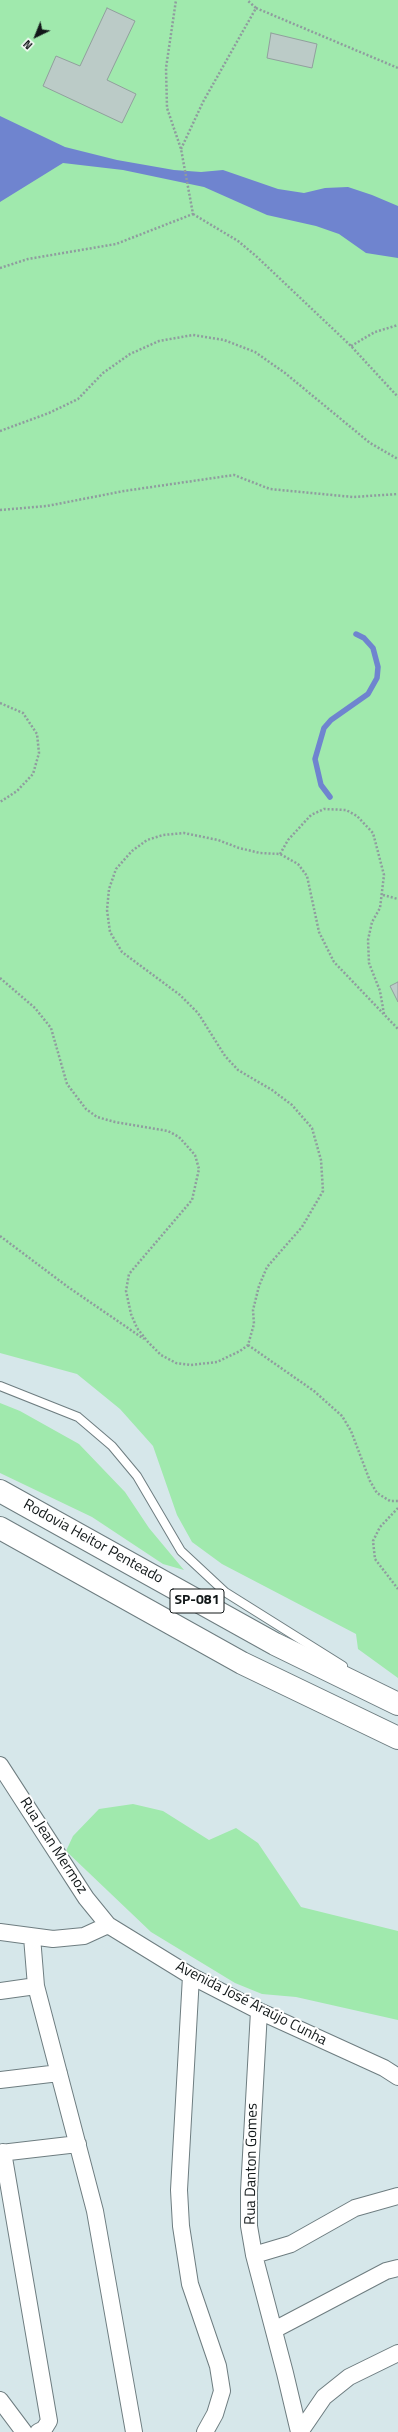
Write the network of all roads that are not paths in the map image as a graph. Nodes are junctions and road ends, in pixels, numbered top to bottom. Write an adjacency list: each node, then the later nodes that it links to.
1 (0, 1386): 4 (lane)
2 (0, 1491): 5 (main road, Rodovia Heitor Penteado / SP-081)
3 (0, 1528): 6 (main road, SP-081)
4 (398, 1701)
5 (398, 1704)
6 (398, 1738)
7 (0, 1765): 8 (street, Rua Jean Mermoz)
8 (108, 1924): 10 (street); 11 (street, Avenida José Araújo Cunha)
9 (0, 1932): 10 (street)
10 (32, 1937): 12 (street)
11 (191, 1976): 14 (street, Avenida José Araújo Cunha); 29 (street)
12 (36, 1986): 13 (street); 15 (street)
13 (0, 1991)
14 (258, 2011): 16 (street, Avenida José Araújo Cunha); 21 (street, Rua Danton Gomes)
15 (59, 2073): 17 (street); 18 (street)
16 (398, 2077)
17 (0, 2080)
18 (78, 2144): 19 (street); 28 (street)
19 (2, 2153): 27 (street)
20 (398, 2196): 21 (street)
21 (254, 2255): 23 (street, Rua Danton Gomes)
22 (398, 2268): 23 (street)
23 (274, 2330): 30 (street, Rua Danton Gomes)
24 (398, 2353): 30 (street)
25 (0, 2400): 26 (street)
26 (24, 2432)
27 (38, 2432)
28 (134, 2432)
29 (205, 2432)
30 (299, 2432)

